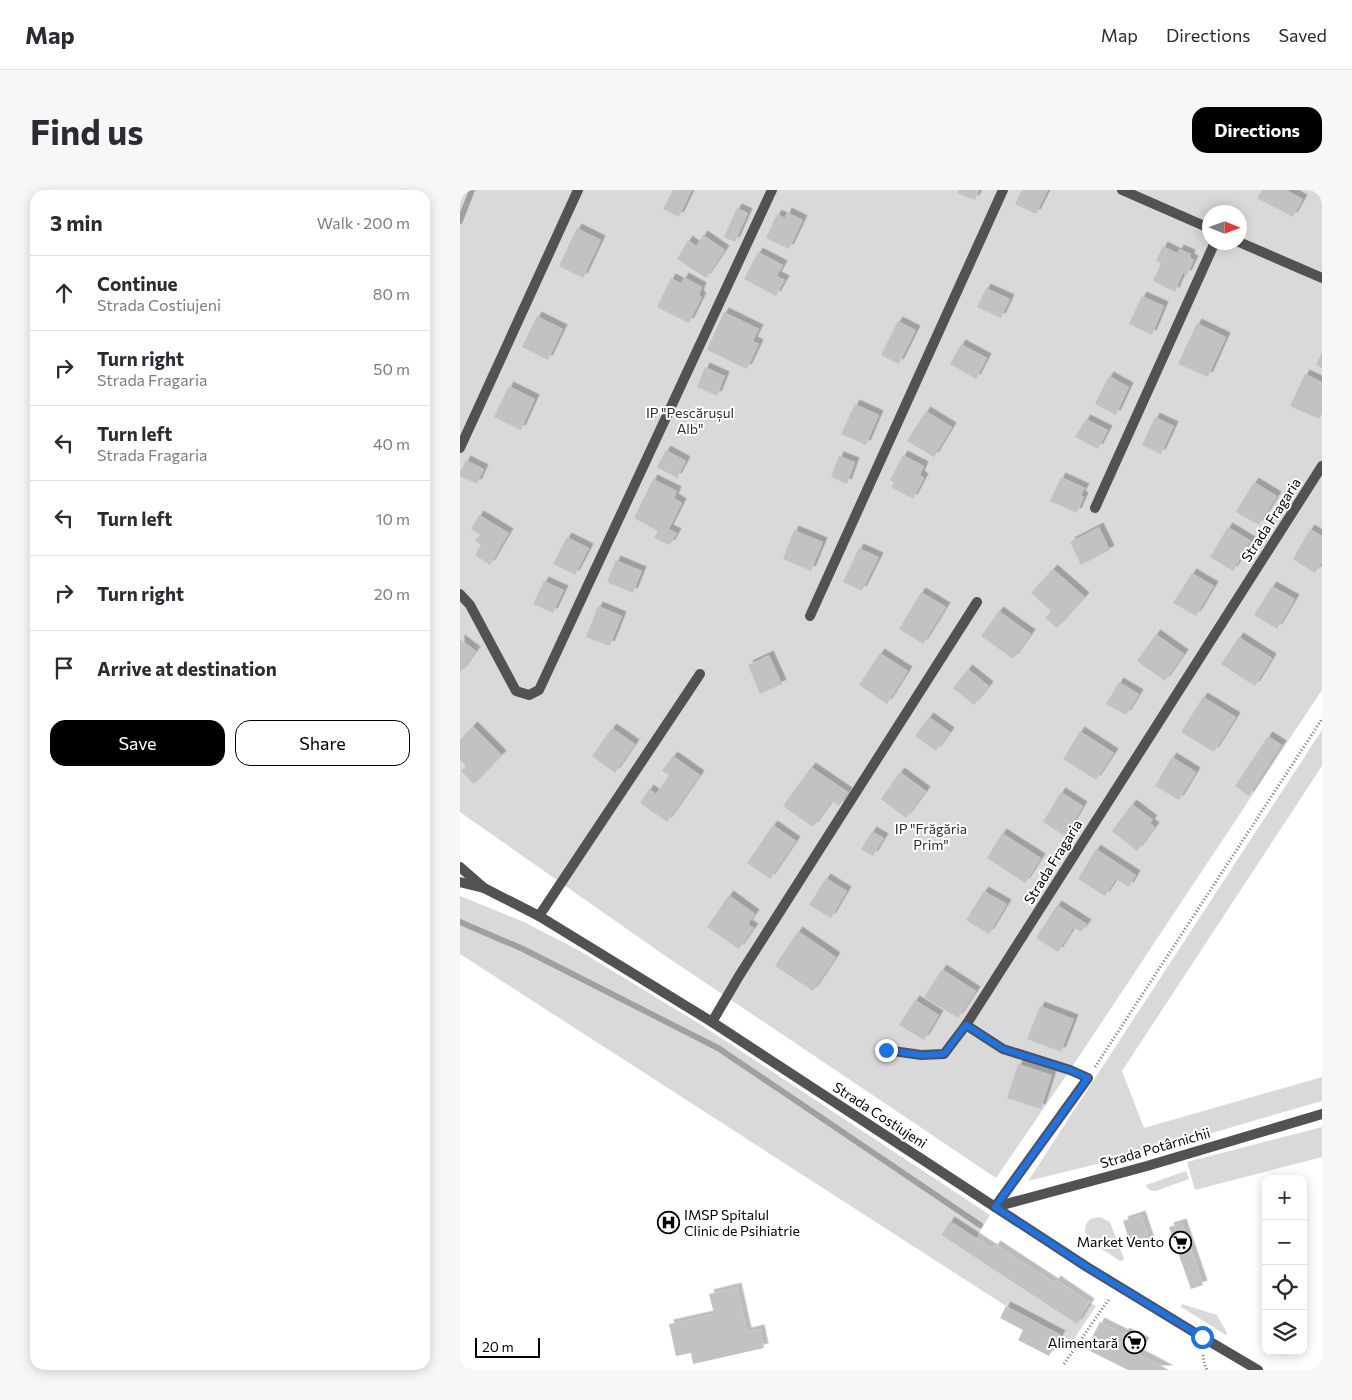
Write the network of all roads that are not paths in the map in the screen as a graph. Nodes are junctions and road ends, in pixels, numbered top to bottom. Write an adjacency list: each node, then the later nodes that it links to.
1 (578, 190): 9 (street)
2 (772, 190): 12 (street)
3 (1003, 190): 14 (street)
4 (1122, 190): 5 (street)
5 (1202, 225)
6 (1247, 245): 8 (street)
7 (1211, 250): 11 (street)
8 (1322, 278)
9 (460, 448)
10 (1322, 466): 21 (street, Strada Fragaria)
11 (1095, 508)
12 (460, 594)
13 (977, 602): 20 (street)
14 (810, 616)
15 (700, 674): 19 (street)
16 (460, 867): 18 (street, Strada Costiujeni)
17 (460, 882): 18 (street, Strada Costiujeni)
18 (484, 888): 19 (street, Strada Costiujeni)
19 (540, 916): 20 (street, Strada Costiujeni)
20 (712, 1022): 24 (street, Strada Costiujeni)
21 (966, 1025): 22 (street, Strada Fragaria); 24 (street)
22 (886, 1050)
23 (1322, 1114): 24 (street, Strada Potârnichii)
24 (995, 1207): 25 (street, Strada Costiujeni)
25 (1258, 1370)

